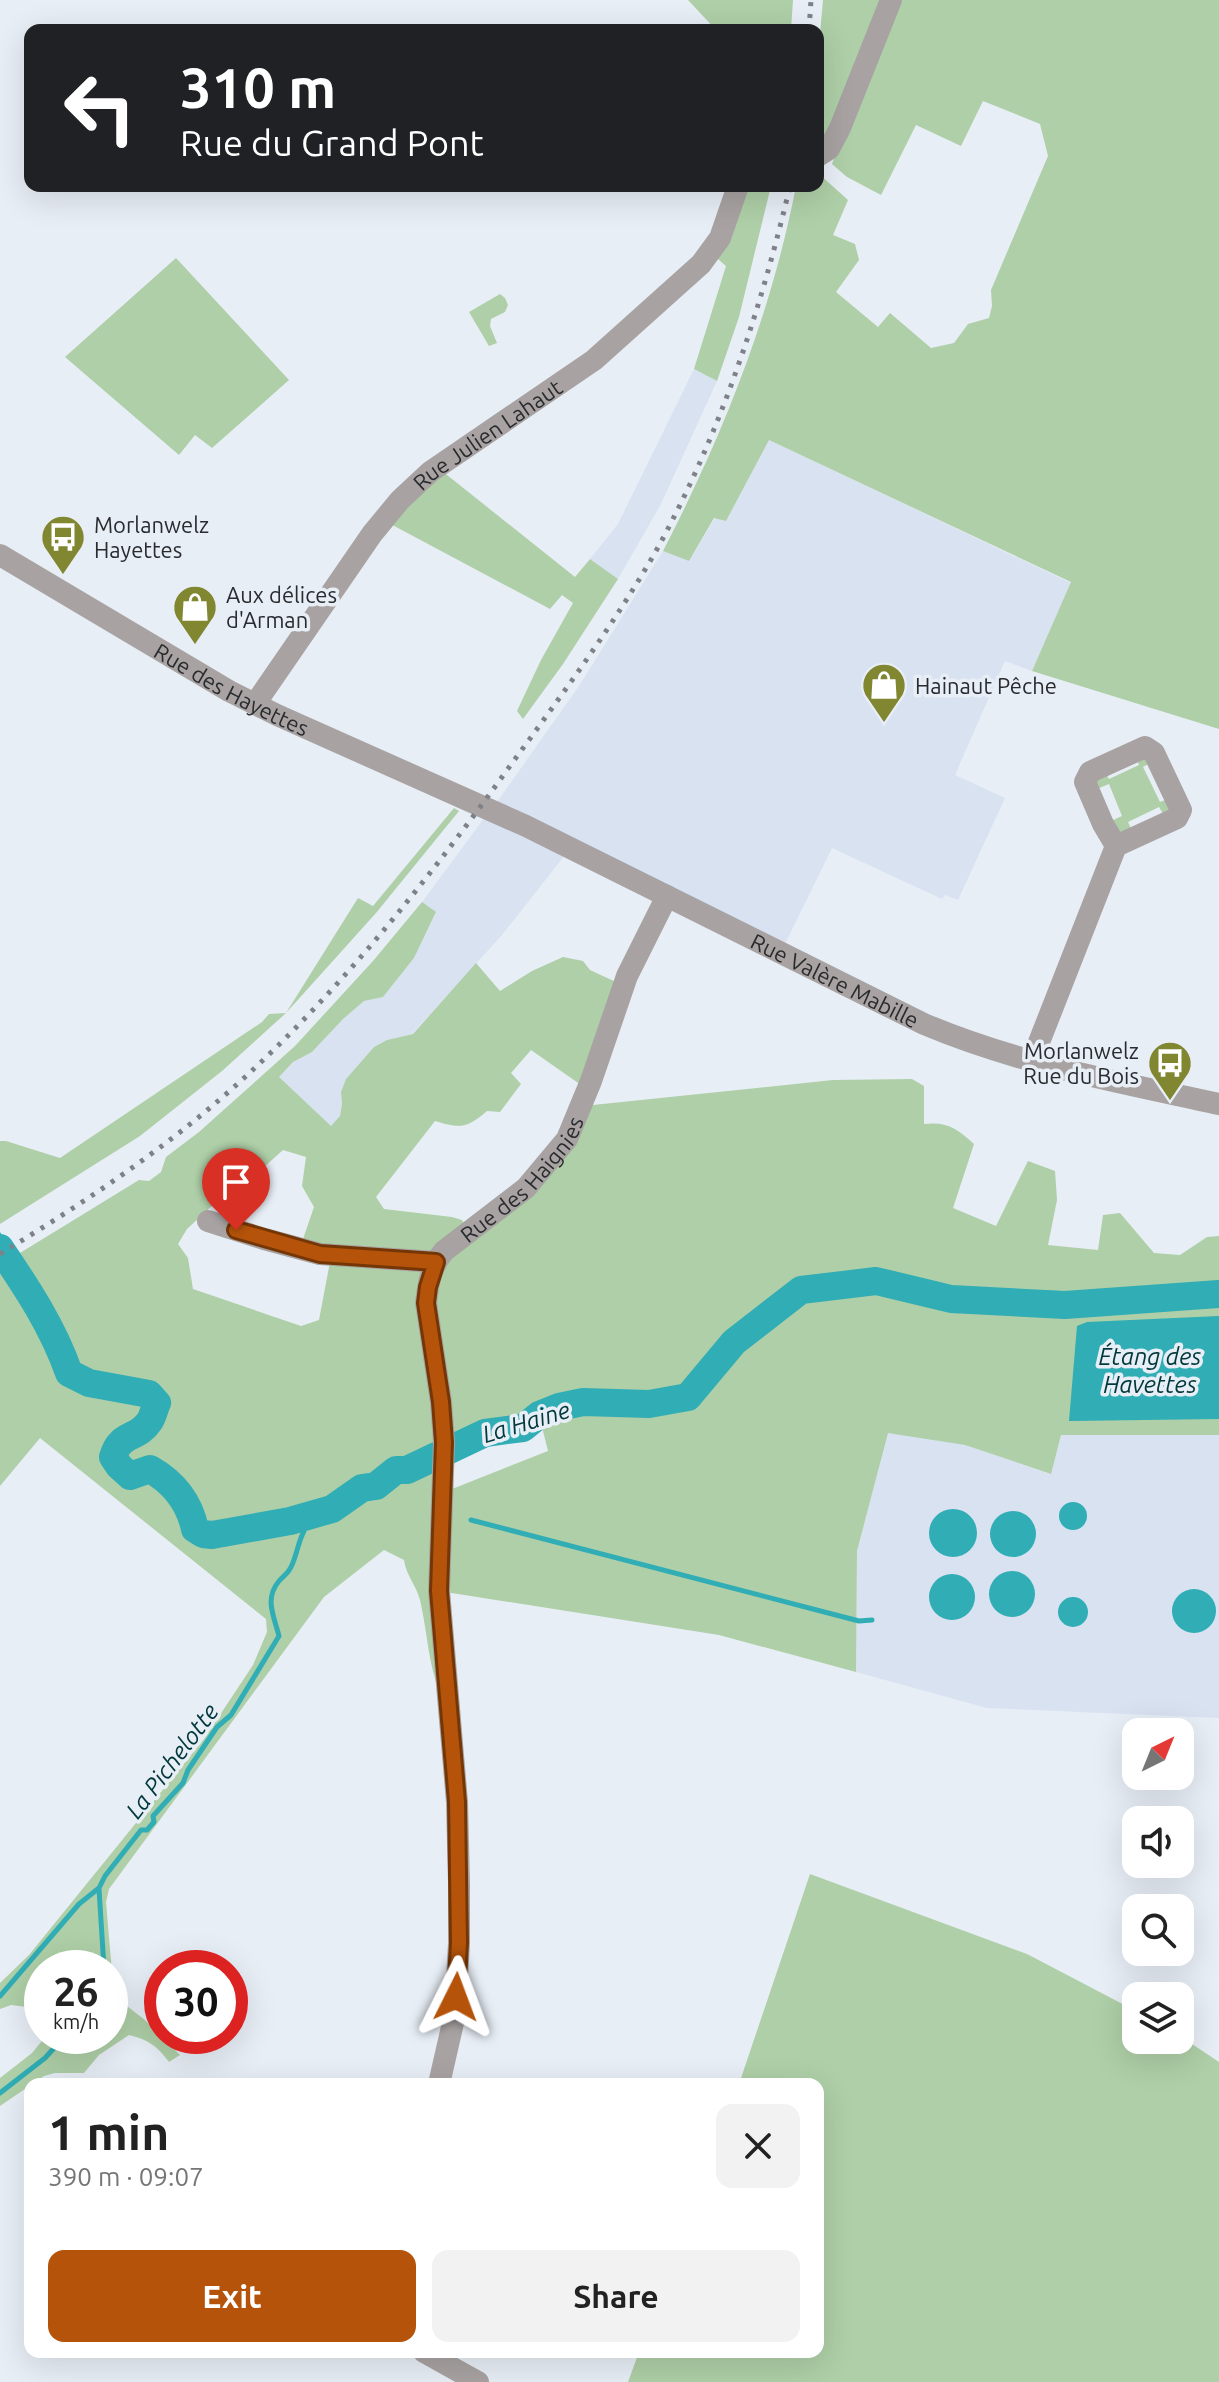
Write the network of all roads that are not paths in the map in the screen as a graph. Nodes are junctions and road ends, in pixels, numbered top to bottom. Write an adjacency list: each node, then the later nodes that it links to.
1 (891, 0): 2 (street)
2 (824, 152)
3 (736, 192): 5 (street, Rue Julien Lahaut)
4 (0, 555): 5 (street, Rue des Hayettes)
5 (255, 704): 6 (street, Rue des Hayettes)
6 (473, 801): 8 (street, Rue Valère Mabille)
7 (1116, 846): 7 (street); 9 (street)
8 (667, 896): 9 (street, Rue Valère Mabille); 12 (street, Rue des Haignies)
9 (1032, 1060): 10 (street, Rue Valère Mabille)
10 (1219, 1104)
11 (208, 1221): 12 (street)
12 (436, 1262): 13 (street)
13 (440, 2078)
14 (435, 2358): 15 (street)
15 (478, 2382)

